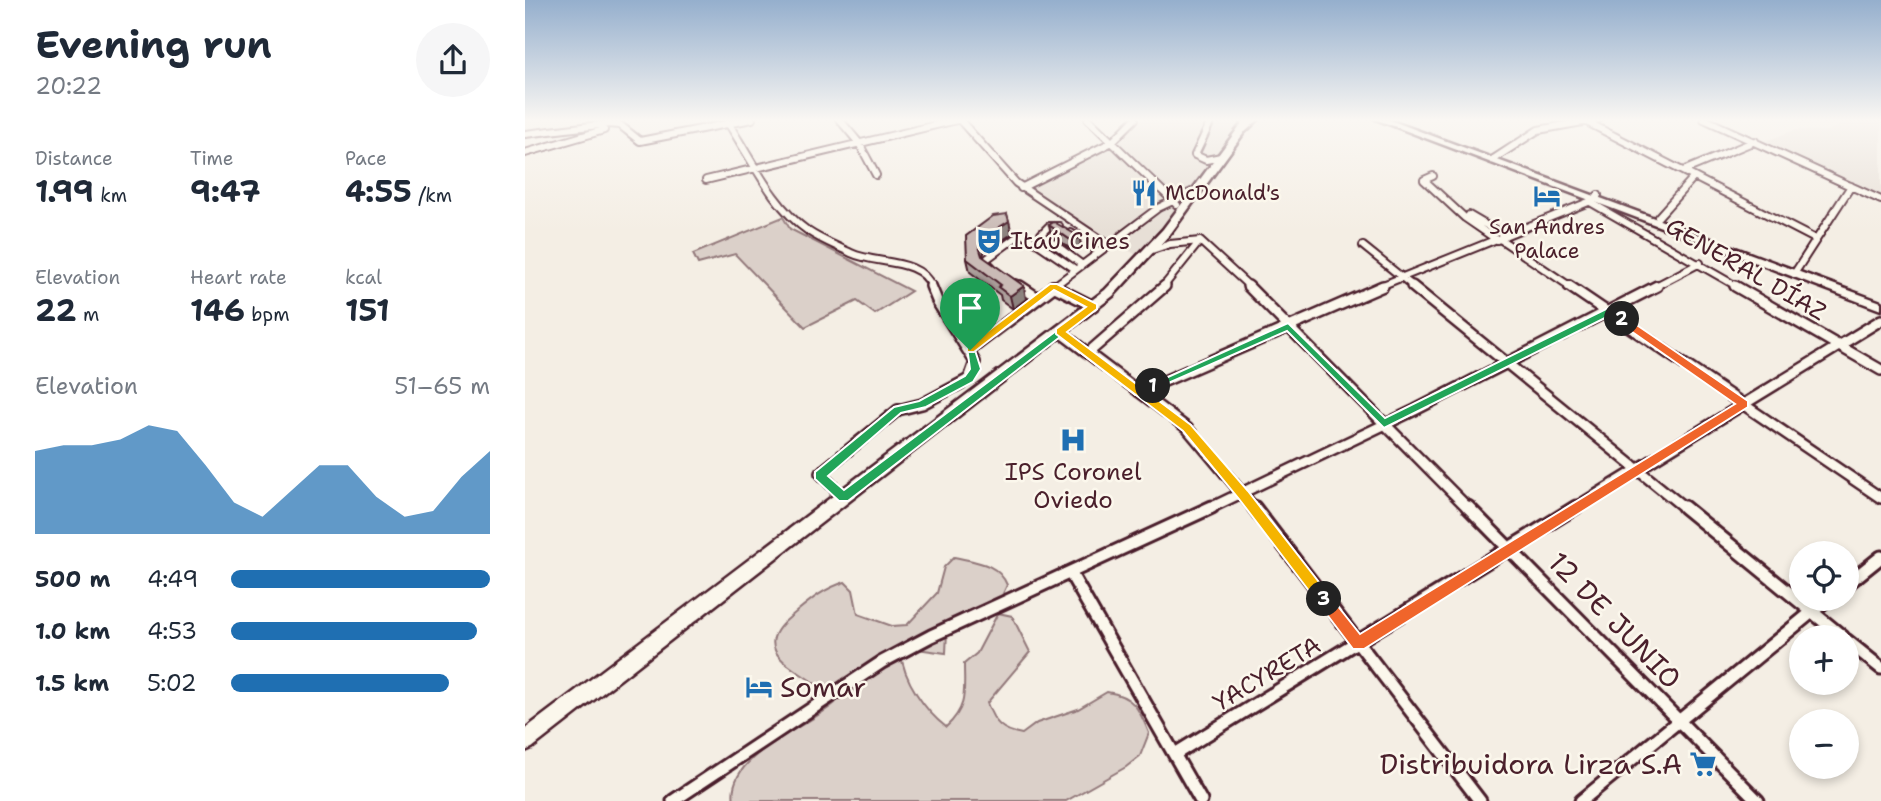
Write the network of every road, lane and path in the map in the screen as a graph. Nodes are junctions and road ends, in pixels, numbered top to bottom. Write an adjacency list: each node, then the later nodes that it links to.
1 (750, 156): 16 (street)
2 (804, 156): 16 (street)
3 (866, 156): 18 (street)
4 (991, 156): 23 (street)
5 (1084, 156): 23 (street)
6 (1127, 156): 26 (street)
7 (1198, 156): 14 (street)
8 (1487, 156): 15 (main road)
9 (1487, 156): 15 (main road)
10 (1498, 156): 15 (street)
11 (1655, 156): 17 (street)
12 (1718, 156): 17 (street)
13 (1788, 156): 22 (street)
14 (1220, 157): 26 (main road)
15 (1494, 159): 24 (main road)
16 (757, 168): 21 (street); 49 (street)
17 (1683, 171): 20 (street)
18 (876, 175)
19 (1433, 176): 28 (street)
20 (1694, 177): 27 (street); 29 (street)
21 (706, 180)
22 (1851, 186): 25 (street); 29 (street)
23 (1021, 188): 31 (street)
24 (1595, 199): 27 (main road); 28 (street); 35 (street, GENERAL DÍAZ); 37 (main road)
25 (1881, 200)
26 (1178, 207): 31 (street); 33 (main road)
27 (1658, 218): 37 (main road)
28 (1501, 238): 38 (street); 44 (street)
29 (1815, 239): 37 (street)
30 (1200, 241): 33 (street); 46 (street, 12 DE JUNIO); 50 (street)
31 (1107, 244): 34 (street)
32 (1363, 247): 38 (street)
33 (1152, 250): 42 (main road)
34 (1099, 251): 36 (street); 36 (street)
35 (1700, 263): 44 (street); 48 (street, GENERAL DÍAZ)
36 (1078, 267): 39 (street); 40 (street)
37 (1795, 271): 41 (main road); 43 (main road)
38 (1400, 278): 46 (street); 51 (street)
39 (1053, 286): 40 (street); 42 (street)
40 (1038, 298): 49 (street)
41 (1881, 299)
42 (1093, 306): 47 (main road)
43 (1881, 306)
44 (1610, 311): 51 (street); 54 (street)
45 (1881, 320): 48 (street, YACYRETA)
46 (1288, 326): 53 (street); 55 (street, 12 DE JUNIO)
47 (1060, 332): 50 (street); 58 (main road)
48 (1839, 345): 52 (street, GENERAL DÍAZ); 54 (street, YACYRETA)
49 (970, 350): 58 (street)
50 (1088, 353): 53 (street)
51 (1505, 364): 55 (street); 56 (street)
52 (1881, 370)
53 (1139, 392): 57 (street)
54 (1744, 404): 56 (street, YACYRETA); 59 (street)
55 (1384, 424): 57 (street); 60 (street, 12 DE JUNIO)
56 (1639, 472): 60 (street, YACYRETA); 64 (street)
57 (1244, 495): 62 (street); 66 (street)
58 (843, 497): 70 (main road)
59 (1881, 498)
60 (1510, 549): 66 (street, YACYRETA); 69 (street, 12 DE JUNIO)
61 (1881, 557): 63 (street)
62 (1071, 574): 71 (street); 72 (street)
63 (1859, 575)
64 (1812, 612): 65 (street); 69 (street)
65 (1828, 625)
66 (1358, 644): 71 (street, YACYRETA); 74 (street)
67 (1859, 650): 68 (street)
68 (1881, 668)
69 (1680, 722): 75 (street); 76 (street, 12 DE JUNIO)
70 (525, 741)
71 (1175, 754): 73 (street)
72 (673, 801)
73 (1201, 801)
74 (1480, 801)
75 (1581, 801)
76 (1758, 801)

